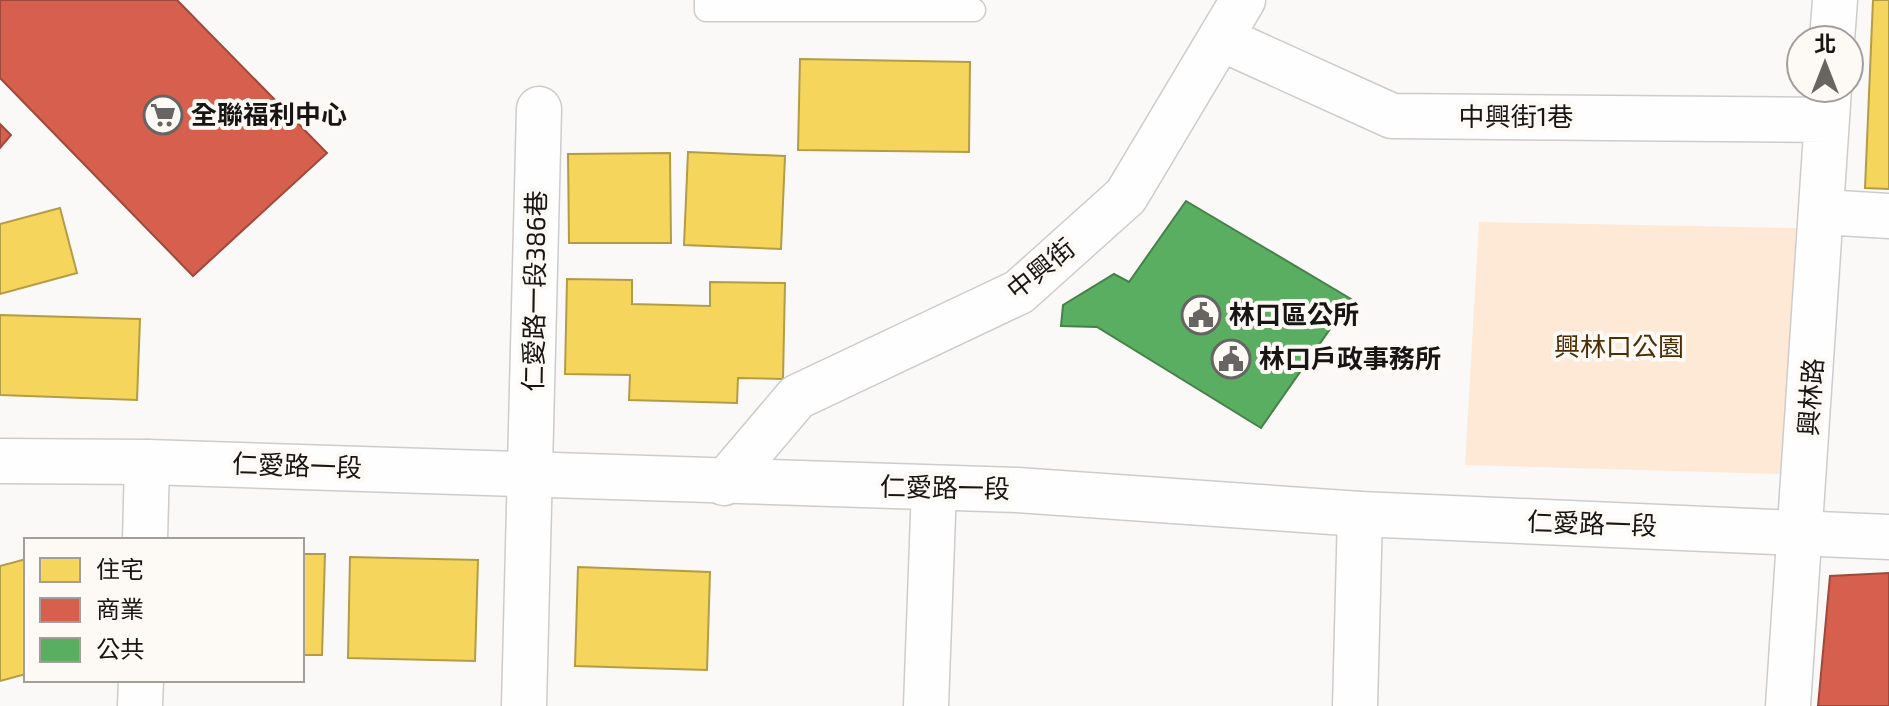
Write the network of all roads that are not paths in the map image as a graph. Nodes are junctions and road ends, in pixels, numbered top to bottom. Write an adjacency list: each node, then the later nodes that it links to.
1 (706, 0): 4 (lane)
2 (1243, 0): 6 (street, 中興街)
3 (1835, 0): 5 (street)
4 (974, 10)
5 (1833, 24)
6 (1222, 39): 7 (street, 中興街1巷); 14 (street, 中興街)
7 (1828, 104): 9 (street, 興林路)
8 (539, 109): 13 (street, 仁愛路一段386巷)
9 (1823, 212): 10 (street); 17 (street, 興林路)
10 (1889, 216)
11 (0, 461): 12 (street, 仁愛路一段)
12 (147, 462): 13 (street, 仁愛路一段); 19 (street)
13 (531, 473): 14 (street, 仁愛路一段); 22 (street, 仁愛路一段386巷)
14 (724, 483): 15 (street, 仁愛路一段)
15 (934, 488): 16 (street, 仁愛路一段); 23 (street)
16 (1360, 514): 17 (street, 仁愛路一段); 24 (street)
17 (1801, 532): 18 (street, 仁愛路一段); 25 (street, 興林路)
18 (1889, 537)
19 (145, 538)
20 (141, 682): 21 (street)
21 (140, 706)
22 (524, 706)
23 (926, 706)
24 (1355, 706)
25 (1788, 706)

